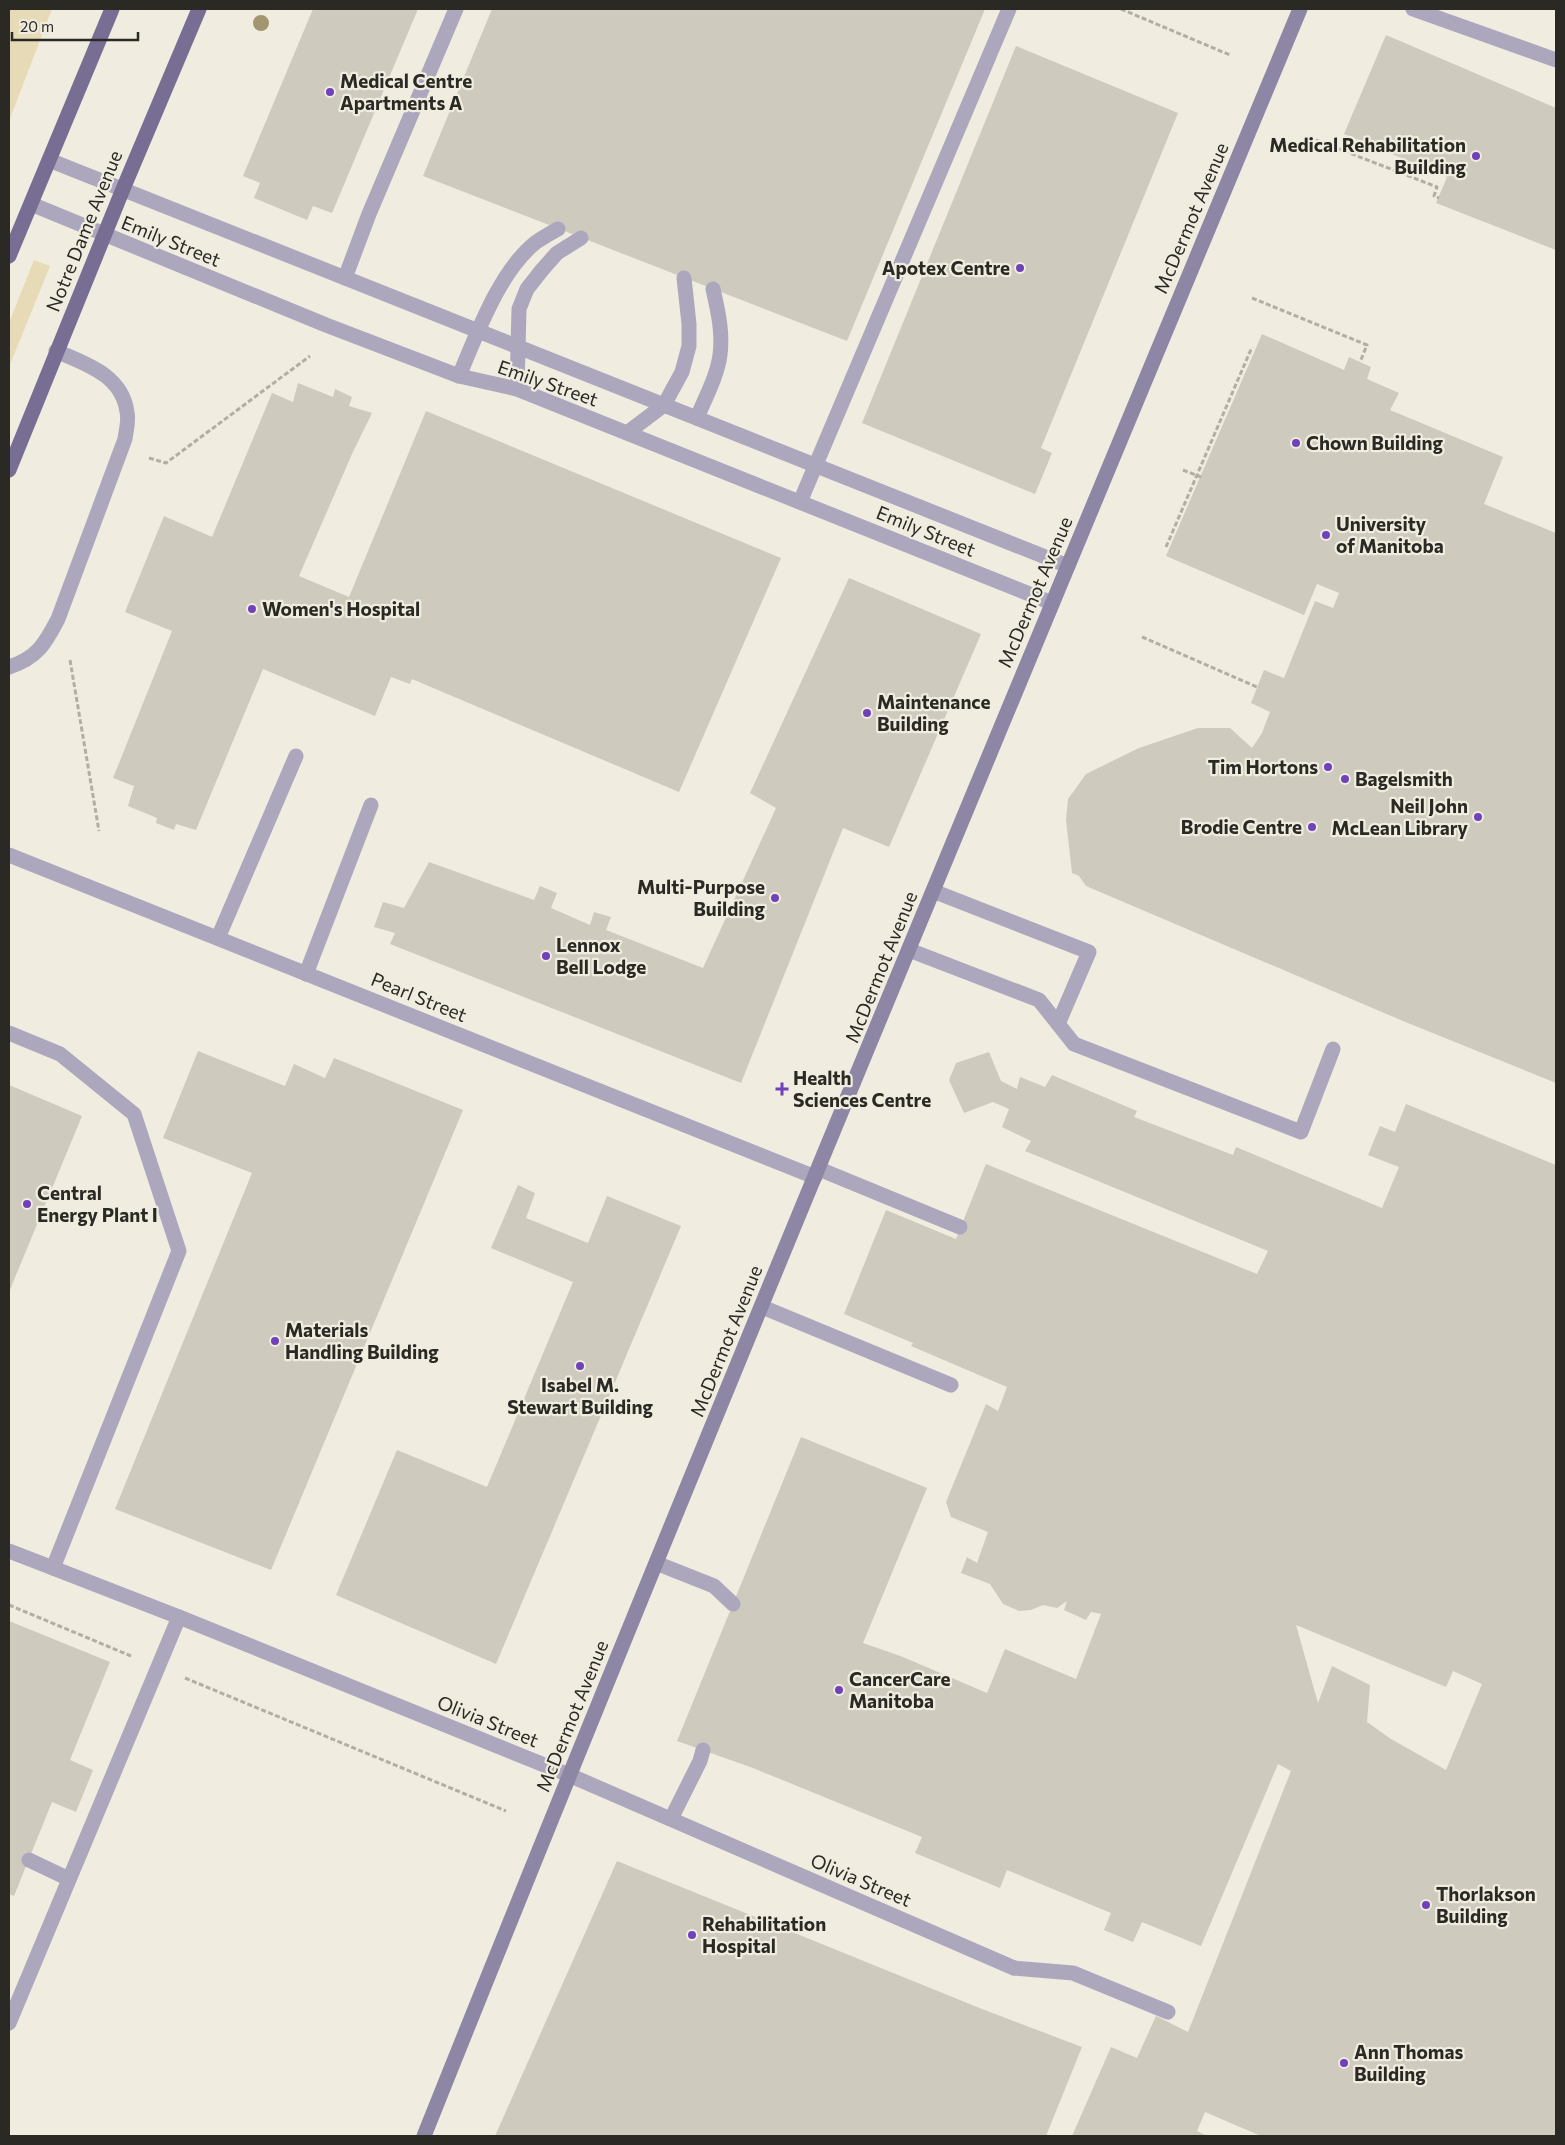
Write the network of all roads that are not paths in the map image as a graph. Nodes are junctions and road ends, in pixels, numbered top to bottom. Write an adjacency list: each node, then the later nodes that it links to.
1 (112, 9): 8 (main road)
2 (199, 9): 9 (main road, Notre Dame Avenue)
3 (456, 9): 15 (street)
4 (1010, 9): 26 (street)
5 (1300, 9): 29 (street, McDermot Avenue)
6 (1413, 9): 7 (street)
7 (1556, 60)
8 (49, 160): 9 (street, Emily Street); 10 (main road)
9 (123, 189): 12 (main road, Notre Dame Avenue); 15 (street, Emily Street)
10 (31, 204): 12 (street, Emily Street); 14 (main road)
11 (558, 229): 18 (street)
12 (104, 235): 20 (main road, Notre Dame Avenue); 21 (street, Emily Street)
13 (581, 238): 19 (street)
14 (9, 256)
15 (344, 278): 18 (street, Emily Street)
16 (684, 278): 23 (street)
17 (713, 289): 24 (street)
18 (479, 331): 19 (street, Emily Street); 21 (street)
19 (518, 346): 22 (street); 23 (street, Emily Street)
20 (56, 351): 27 (main road, Notre Dame Avenue); 31 (street)
21 (458, 376): 22 (street, Emily Street)
22 (517, 389): 25 (street, Emily Street)
23 (664, 405): 24 (street, Emily Street); 25 (street)
24 (697, 418): 26 (street, Emily Street)
25 (627, 433): 28 (street, Emily Street)
26 (815, 465): 28 (street); 29 (street, Emily Street)
27 (9, 470)
28 (800, 502): 30 (street, Emily Street)
29 (1068, 566): 30 (street, McDermot Avenue)
30 (1052, 603): 35 (street, McDermot Avenue)
31 (9, 667)
32 (296, 756): 36 (street)
33 (371, 805): 38 (street)
34 (9, 855): 36 (street, Pearl Street)
35 (933, 891): 37 (street, McDermot Avenue); 39 (street)
36 (218, 938): 38 (street, Pearl Street)
37 (909, 950): 39 (street); 42 (street, McDermot Avenue)
38 (306, 974): 42 (street, Pearl Street)
39 (1058, 1024): 41 (street)
40 (9, 1033): 48 (street)
41 (1333, 1049)
42 (817, 1173): 43 (street, Pearl Street); 44 (street, McDermot Avenue)
43 (960, 1227)
44 (762, 1307): 45 (street); 47 (street, McDermot Avenue)
45 (951, 1384)
46 (9, 1551): 48 (street, Olivia Street)
47 (656, 1563): 49 (street); 52 (street, McDermot Avenue)
48 (53, 1568): 50 (street, Olivia Street)
49 (733, 1604)
50 (179, 1616): 52 (street, Olivia Street); 55 (street)
51 (703, 1750): 53 (street)
52 (569, 1775): 53 (street, Olivia Street); 58 (street, McDermot Avenue)
53 (671, 1819): 56 (street, Olivia Street)
54 (29, 1860): 55 (street)
55 (69, 1879): 57 (street)
56 (1168, 2012)
57 (9, 2024)
58 (424, 2136)

